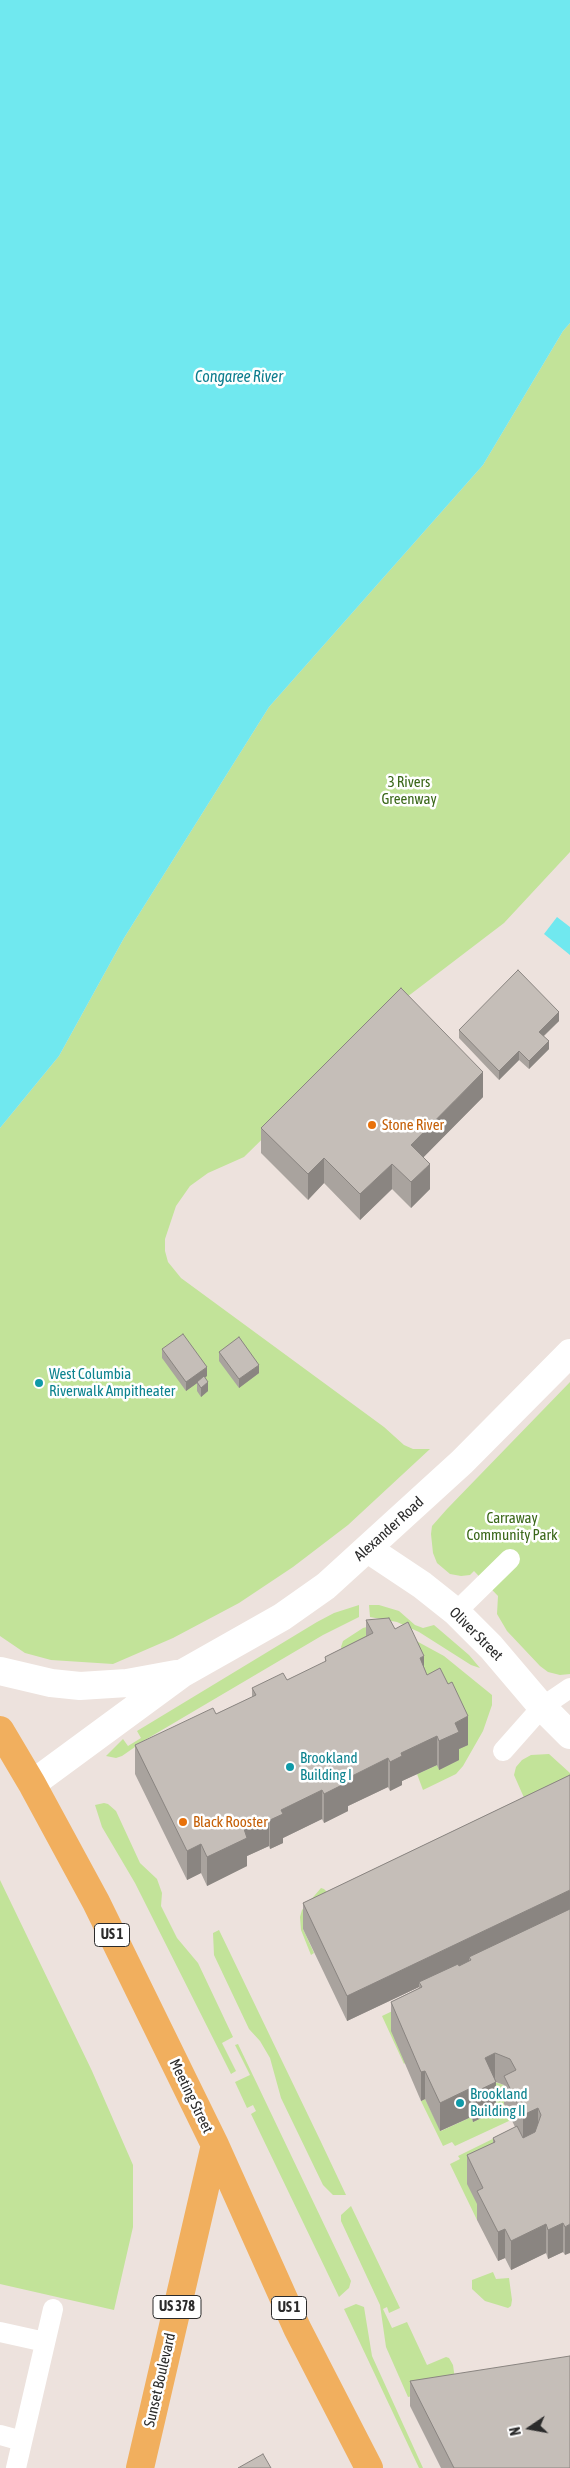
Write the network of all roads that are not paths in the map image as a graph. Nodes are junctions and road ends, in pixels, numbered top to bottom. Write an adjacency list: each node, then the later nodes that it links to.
1 (570, 1353): 2 (street, Alexander Road)
2 (368, 1549): 4 (street, Oliver Street); 6 (street, Alexander Road)
3 (510, 1559): 4 (lane)
4 (456, 1612): 8 (street, Oliver Street)
5 (0, 1671): 6 (street, Alexander Road)
6 (182, 1673): 12 (street, Alexander Road)
7 (570, 1688): 8 (lane)
8 (542, 1707): 10 (street, Oliver Street); 11 (lane)
9 (0, 1730): 12 (main road, Meeting Street / US 1)
10 (570, 1735)
11 (503, 1751)
12 (32, 1784): 13 (main road, Meeting Street / US 1)
13 (215, 2145): 20 (main road, Sunset Boulevard / US 378); 21 (main road, Meeting Street / US 1)
14 (53, 2309): 16 (lane)
15 (0, 2332): 16 (lane)
16 (45, 2342): 18 (lane)
17 (0, 2435): 18 (lane)
18 (22, 2440): 19 (lane)
19 (16, 2468)
20 (140, 2468)
21 (369, 2468)

